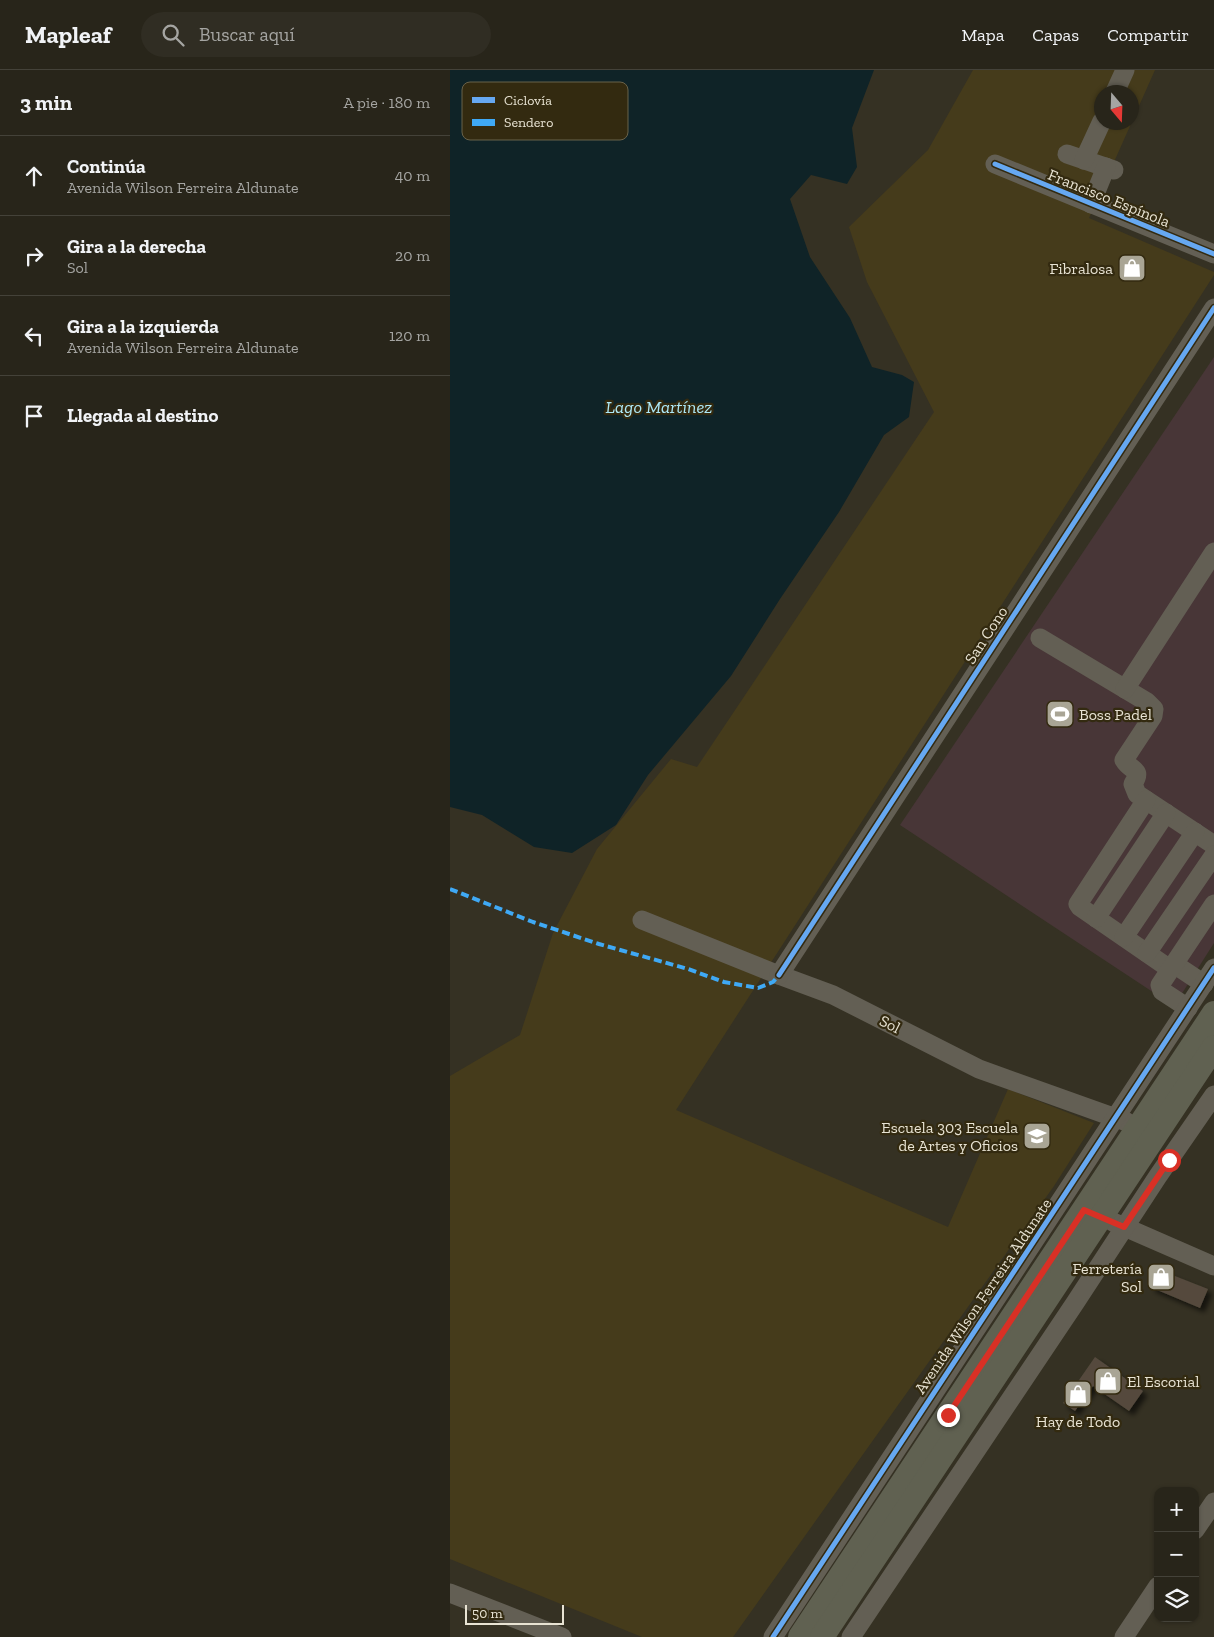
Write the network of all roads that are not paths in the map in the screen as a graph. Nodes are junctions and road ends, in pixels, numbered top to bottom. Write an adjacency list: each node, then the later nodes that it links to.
1 (1125, 70): 2 (street)
2 (1118, 85)
3 (1096, 130): 5 (street)
4 (995, 164): 5 (street, Francisco Espínola)
5 (1091, 204): 6 (street, Francisco Espínola)
6 (1214, 254)
7 (1214, 308): 23 (street, San Cono)
8 (1214, 552): 10 (street)
9 (1040, 638): 10 (street)
10 (1125, 689): 11 (street)
11 (1146, 800): 12 (street); 17 (street)
12 (1166, 813): 13 (street); 17 (street)
13 (1195, 832): 14 (street); 19 (street)
14 (1214, 845)
15 (1214, 855): 20 (street)
16 (1214, 904): 21 (street)
17 (1096, 918): 19 (street)
18 (642, 920): 23 (street, Sol)
19 (1124, 937): 20 (street)
20 (1147, 953): 21 (street)
21 (1172, 966): 24 (street); 25 (street)
22 (1214, 968): 24 (street, Avenida Wilson Ferreira Aldunate)
23 (779, 975): 29 (street, Sol)
24 (1204, 984): 25 (street, Avenida Wilson Ferreira Aldunate)
25 (1188, 1008): 29 (street, Avenida Wilson Ferreira Aldunate)
26 (1214, 1013): 30 (main road)
27 (1214, 1047): 32 (main road)
28 (1214, 1096): 33 (street)
29 (1116, 1117): 30 (street, Sol); 31 (street, Avenida Wilson Ferreira Aldunate)
30 (1138, 1127): 32 (main road)
31 (1061, 1200): 32 (street); 40 (street, Avenida Wilson Ferreira Aldunate)
32 (1092, 1214): 33 (street); 41 (main road); 42 (main road)
33 (1124, 1227): 34 (street); 43 (street)
34 (1214, 1266)
35 (1214, 1502): 36 (street)
36 (1199, 1524)
37 (1154, 1592): 44 (street)
38 (450, 1593): 39 (street)
39 (562, 1637)
40 (773, 1637)
41 (800, 1637)
42 (822, 1637)
43 (851, 1637)
44 (1124, 1637)

